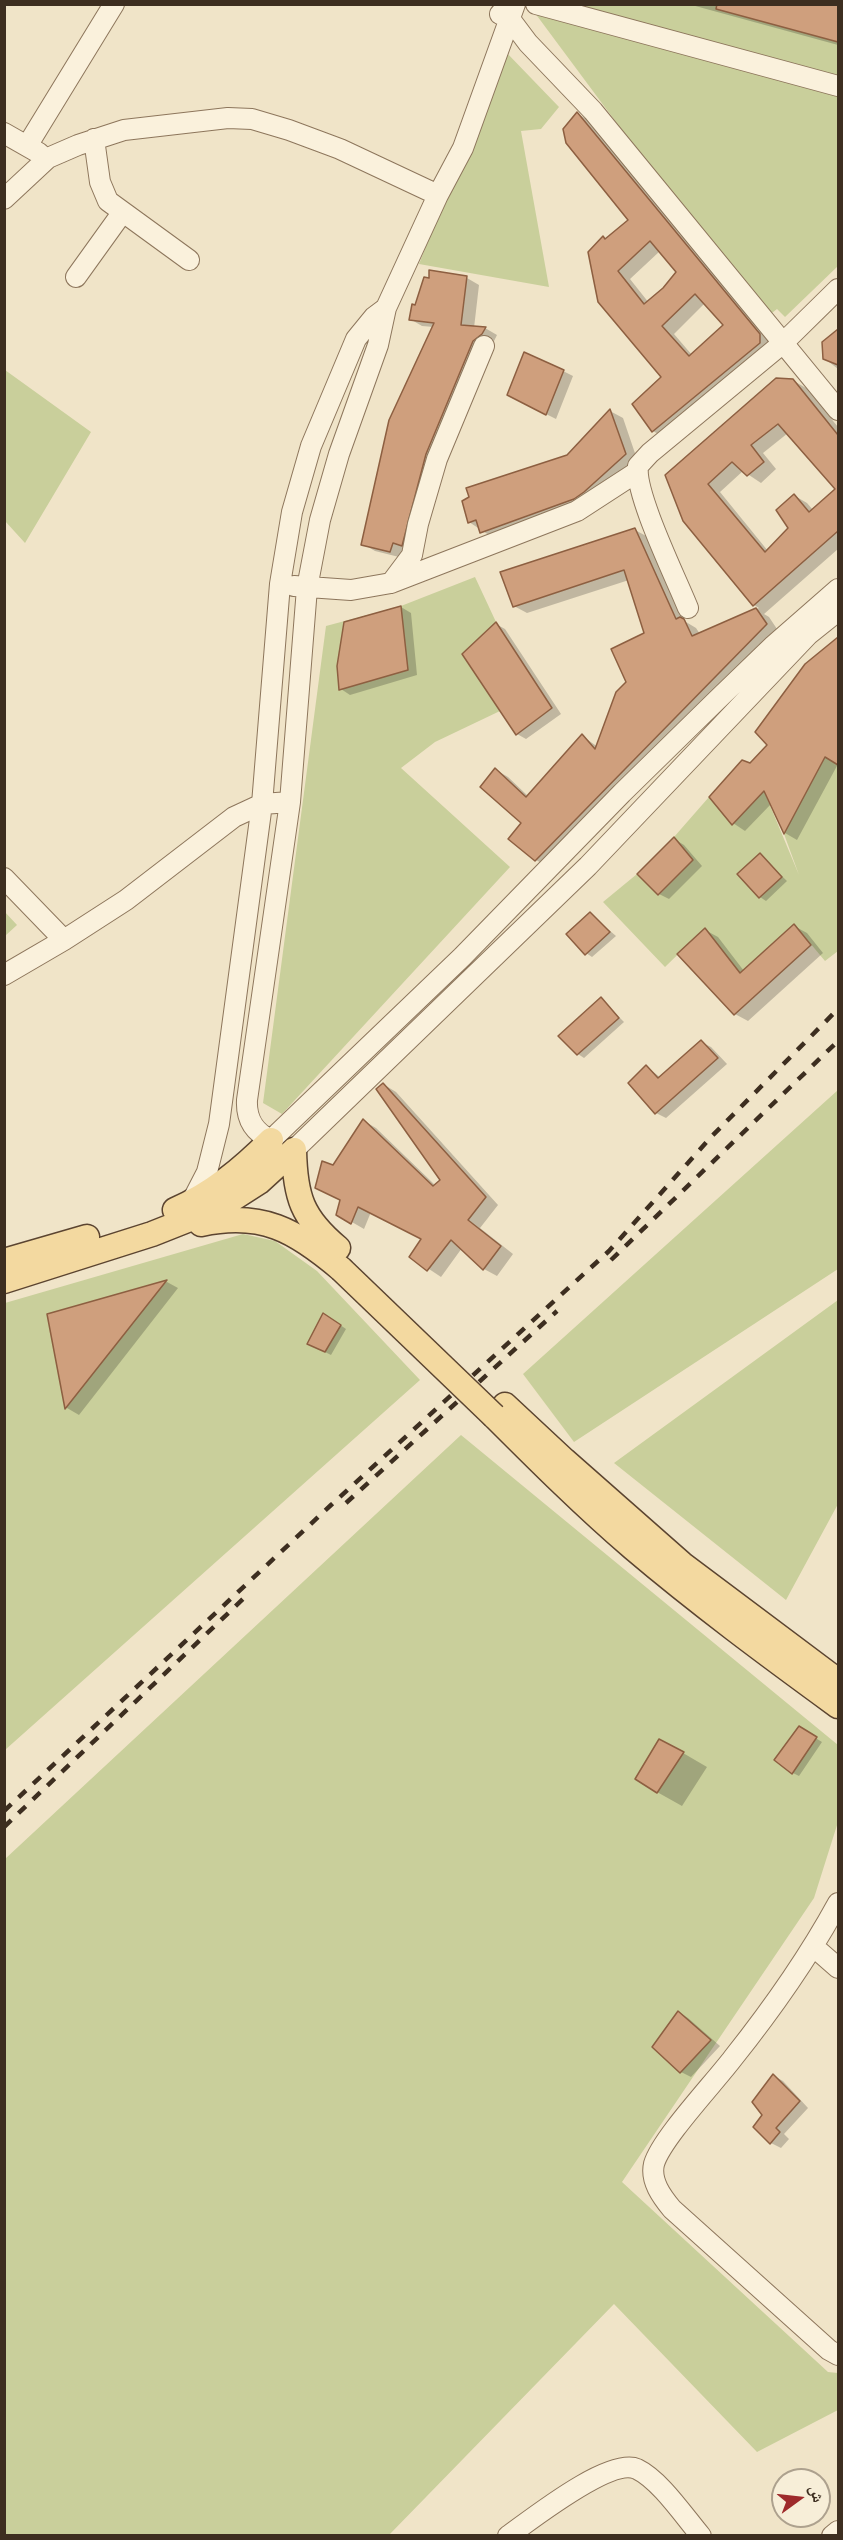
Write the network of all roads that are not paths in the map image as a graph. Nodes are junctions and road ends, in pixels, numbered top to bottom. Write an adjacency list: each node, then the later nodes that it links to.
1 (114, 4): 7 (street)
2 (536, 4): 4 (street)
3 (505, 10): 9 (street); 16 (street)
4 (838, 86)
5 (4, 133): 7 (street)
6 (94, 139): 8 (street); 9 (street); 11 (street)
7 (27, 146): 8 (street)
8 (48, 158): 10 (street)
9 (438, 195): 15 (street)
10 (4, 199)
11 (122, 213): 12 (street); 13 (street)
12 (189, 260)
13 (76, 277)
14 (838, 289): 16 (street)
15 (386, 308): 21 (street); 22 (street)
16 (783, 343): 18 (street); 19 (street)
17 (484, 346): 20 (street)
18 (838, 410)
19 (637, 472): 20 (street); 24 (street)
20 (391, 583): 22 (street)
21 (280, 584): 22 (street); 27 (street)
22 (307, 588): 26 (street)
23 (838, 588): 33 (street)
24 (688, 608)
25 (838, 611): 34 (street)
26 (290, 802): 27 (street); 31 (street)
27 (262, 804): 29 (street); 32 (street)
28 (4, 878): 29 (street)
29 (64, 940): 30 (street)
30 (4, 975)
31 (250, 1121): 32 (street); 33 (street)
32 (219, 1124): 35 (street)
33 (271, 1140): 35 (main road)
34 (294, 1150): 36 (main road); 38 (main road)
35 (191, 1203): 37 (main road)
36 (152, 1234): 38 (main road); 39 (main road)
37 (4, 1261)
38 (346, 1264): 40 (main road)
39 (4, 1281)
40 (499, 1411): 41 (main road); 42 (main road)
41 (838, 1681)
42 (838, 1706)
43 (838, 1903): 44 (street)
44 (814, 1947): 45 (street); 46 (street)
45 (838, 1968)
46 (838, 2355)
47 (838, 2531): 50 (street)
48 (508, 2535): 49 (street)
49 (701, 2535)
50 (832, 2535)

